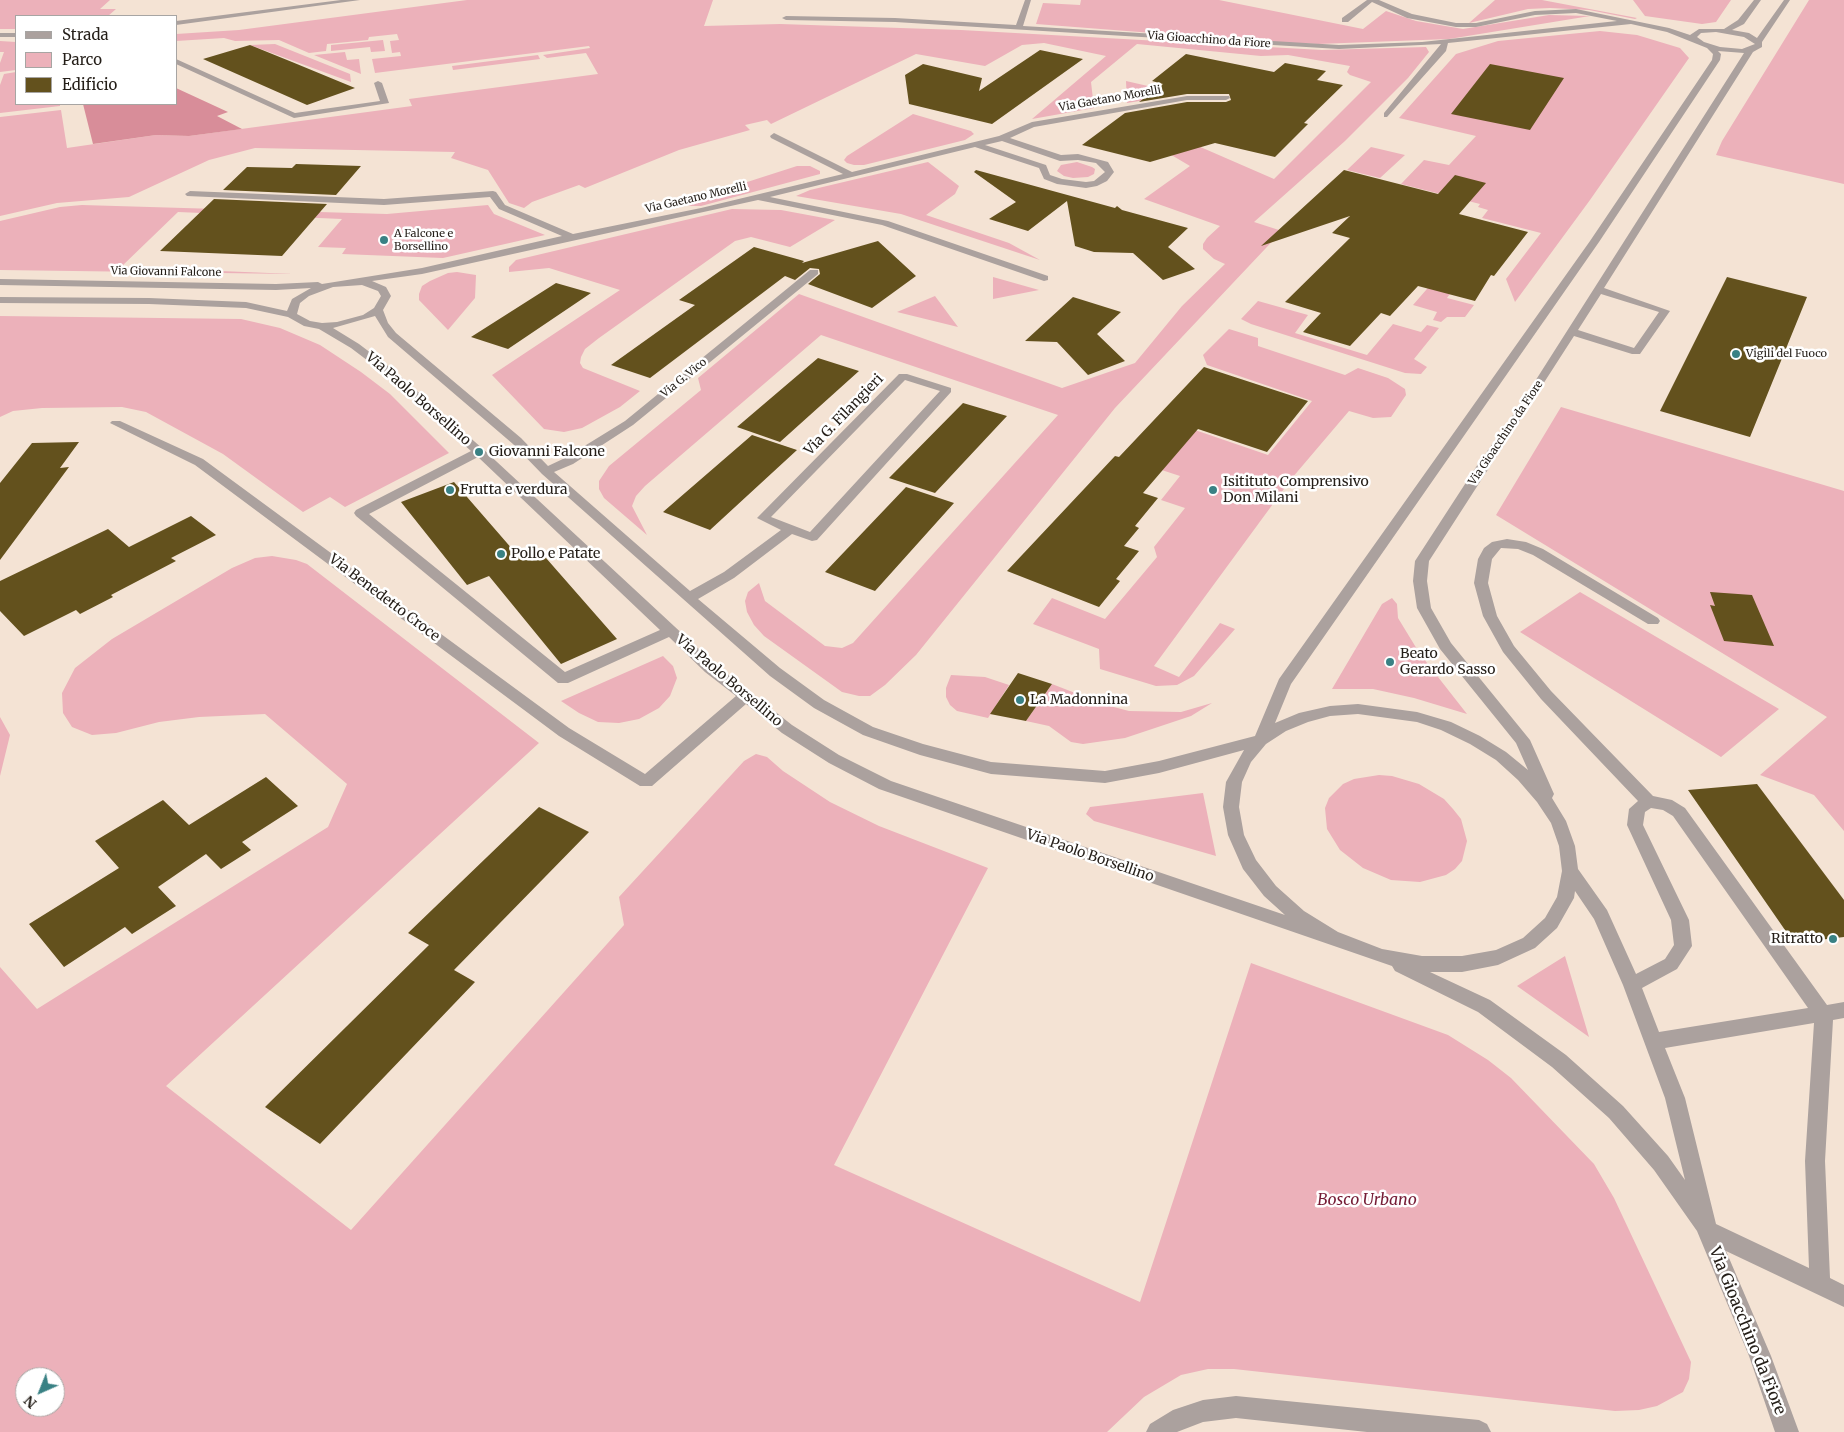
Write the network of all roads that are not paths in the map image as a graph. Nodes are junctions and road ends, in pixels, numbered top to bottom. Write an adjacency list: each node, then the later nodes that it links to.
1 (357, 0): 9 (street)
2 (1028, 0): 10 (street)
3 (1372, 0): 7 (street); 8 (street)
4 (1758, 0): 12 (street)
5 (1787, 0): 18 (street, Via Gioacchino da Fiore)
6 (786, 18): 10 (street, Via Gioacchino da Fiore)
7 (1345, 20)
8 (1632, 22): 11 (street); 17 (street, Via Gioacchino da Fiore)
9 (178, 23)
10 (1020, 28): 17 (street, Via Gioacchino da Fiore)
11 (1669, 30): 13 (street); 16 (street)
12 (1726, 30): 13 (street); 18 (street)
13 (1699, 31): 16 (street)
14 (15, 35): 15 (street)
15 (0, 36)
16 (1696, 40): 19 (street)
17 (1445, 42): 23 (street)
18 (1754, 46): 19 (street); 37 (street, Via Gioacchino da Fiore)
19 (1710, 47): 52 (street)
20 (178, 63): 21 (street)
21 (378, 83)
22 (1226, 98): 25 (street, Via Gaetano Morelli)
23 (1387, 116)
24 (774, 136): 27 (street)
25 (1002, 138): 26 (street, Via Gaetano Morelli); 26 (street)
26 (975, 144): 27 (street, Via Gaetano Morelli)
27 (850, 174): 29 (street, Via Gaetano Morelli)
28 (190, 194): 30 (street)
29 (754, 198): 30 (street, Via Gaetano Morelli); 33 (street)
30 (572, 237): 31 (street, Via Gaetano Morelli)
31 (422, 270): 35 (street, Via Gaetano Morelli); 38 (street, Via Gaetano Morelli)
32 (814, 272): 46 (street, Via G. Vico)
33 (1044, 278)
34 (0, 282): 36 (street, Via Giovanni Falcone)
35 (348, 282): 36 (street); 38 (street)
36 (332, 284): 41 (street)
37 (1599, 290): 43 (street, Via Gioacchino da Fiore); 43 (street)
38 (392, 291): 40 (street)
39 (0, 300): 41 (street)
40 (378, 310): 42 (street); 46 (street)
41 (292, 315): 42 (street)
42 (322, 326): 45 (street, Via Paolo Borsellino)
43 (1572, 332): 54 (street, Via Gioacchino da Fiore)
44 (116, 422): 51 (street, Via Benedetto Croce)
45 (479, 452): 50 (street, Via Paolo Borsellino); 50 (street)
46 (546, 471): 48 (street)
47 (790, 529): 47 (street, Via G. Filangieri); 48 (street)
48 (689, 598): 52 (street)
49 (1654, 621): 53 (street)
50 (670, 631): 51 (street, Via Paolo Borsellino)
51 (745, 697): 56 (street, Via Paolo Borsellino)
52 (1262, 740): 54 (street); 56 (street)
53 (1649, 802): 58 (street); 60 (street)
54 (1558, 821): 55 (street)
55 (1570, 871): 57 (street); 58 (street)
56 (1332, 937): 57 (street)
57 (1381, 956): 62 (street)
58 (1632, 985): 61 (street)
59 (1844, 1010): 60 (street)
60 (1824, 1015): 61 (street); 63 (street)
61 (1654, 1041): 62 (street)
62 (1707, 1231): 63 (street); 67 (street, Via Gioacchino da Fiore)
63 (1820, 1284): 64 (street)
64 (1844, 1296)
65 (1158, 1432): 66 (street)
66 (1479, 1432)
67 (1787, 1432)

